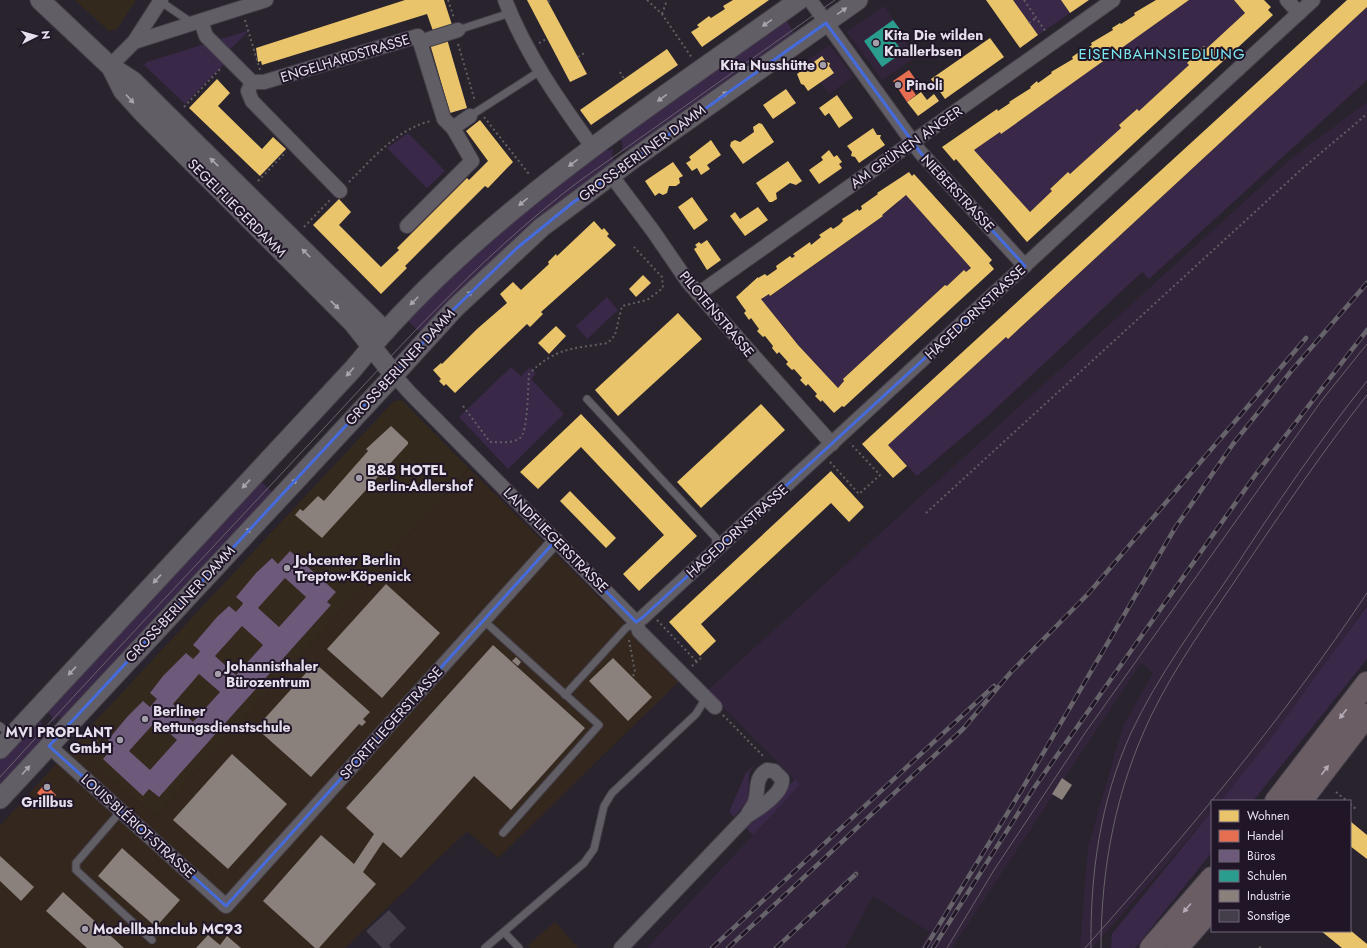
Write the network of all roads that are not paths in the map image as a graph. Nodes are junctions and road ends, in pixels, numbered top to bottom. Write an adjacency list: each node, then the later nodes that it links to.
1 (40, 0): 17 (main road, SEGELFLIEGERDAMM)
2 (266, 0): 12 (street)
3 (799, 0): 23 (main road, one-way to 23)
4 (810, 0): 13 (street, NIEBERSTRASSE)
5 (858, 0): 13 (main road, GROSS-BERLINER DAMM, one-way to 5)
6 (1113, 0): 22 (street, AM GRÜNEN ANGER)
7 (1287, 0): 11 (street)
8 (1313, 0): 11 (street, HAGEDORNSTRASSE)
9 (160, 1): 12 (lane); 15 (street)
10 (507, 6): 14 (lane, ENGELHARDSTRASSE); 18 (street)
11 (1299, 13): 27 (street, HAGEDORNSTRASSE)
12 (197, 22): 15 (street); 19 (street)
13 (826, 22): 22 (street, NIEBERSTRASSE); 24 (main road, GROSS-BERLINER DAMM, one-way to 13)
14 (458, 30): 16 (street, ENGELHARDSTRASSE)
15 (134, 42): 17 (street)
16 (420, 42): 19 (street, ENGELHARDSTRASSE); 21 (street)
17 (110, 66): 29 (main road, SEGELFLIEGERDAMM, one-way to 17); 30 (main road, SEGELFLIEGERDAMM, one-way to 30)
18 (540, 71): 20 (lane); 23 (street)
19 (258, 82): 25 (street)
20 (470, 116): 21 (street)
21 (448, 123): 26 (street)
22 (912, 142): 27 (street, NIEBERSTRASSE); 28 (street, AM GRÜNEN ANGER)
23 (593, 148): 29 (main road, one-way to 29)
24 (611, 175): 28 (street, PILOTENSTRASSE); 31 (main road, GROSS-BERLINER DAMM, one-way to 24)
25 (340, 190)
26 (407, 226)
27 (1025, 266): 33 (street, HAGEDORNSTRASSE)
28 (698, 294): 33 (street, PILOTENSTRASSE)
29 (385, 331): 30 (main road); 31 (main road)
30 (371, 346): 31 (main road, SEGELFLIEGERDAMM); 42 (main road, one-way to 42)
31 (394, 375): 34 (street, LANDFLIEGERSTRASSE); 43 (main road, GROSS-BERLINER DAMM, one-way to 31)
32 (588, 399): 35 (lane)
33 (827, 449): 35 (street, HAGEDORNSTRASSE)
34 (556, 540): 36 (street, SPORTFLIEGERSTRASSE); 37 (street, LANDFLIEGERSTRASSE)
35 (715, 552): 37 (street, HAGEDORNSTRASSE)
36 (483, 620): 39 (lane); 51 (street, SPORTFLIEGERSTRASSE)
37 (631, 625): 39 (lane); 40 (street, LANDFLIEGERSTRASSE)
38 (1367, 684): 45 (main road, one-way to 45)
39 (565, 695): 49 (lane)
40 (710, 702): 53 (lane)
41 (1367, 715): 46 (main road, one-way to 41)
42 (4, 737)
43 (49, 746): 44 (main road, GROSS-BERLINER DAMM, one-way to 43); 47 (street, LOUIS-BLÉRIOT-STRASSE)
44 (0, 799)
45 (1277, 800)
46 (1302, 800)
47 (121, 811): 51 (street, LOUIS-BLÉRIOT-STRASSE); 54 (lane)
48 (747, 816): 48 (street); 57 (street)
49 (503, 833)
50 (1211, 879): 58 (main road, one-way to 58)
51 (226, 906)
52 (1211, 909): 59 (main road)
53 (504, 932): 55 (lane); 56 (lane)
54 (152, 940)
55 (485, 948)
56 (519, 948)
57 (621, 948)
58 (1151, 948)
59 (1177, 948)

